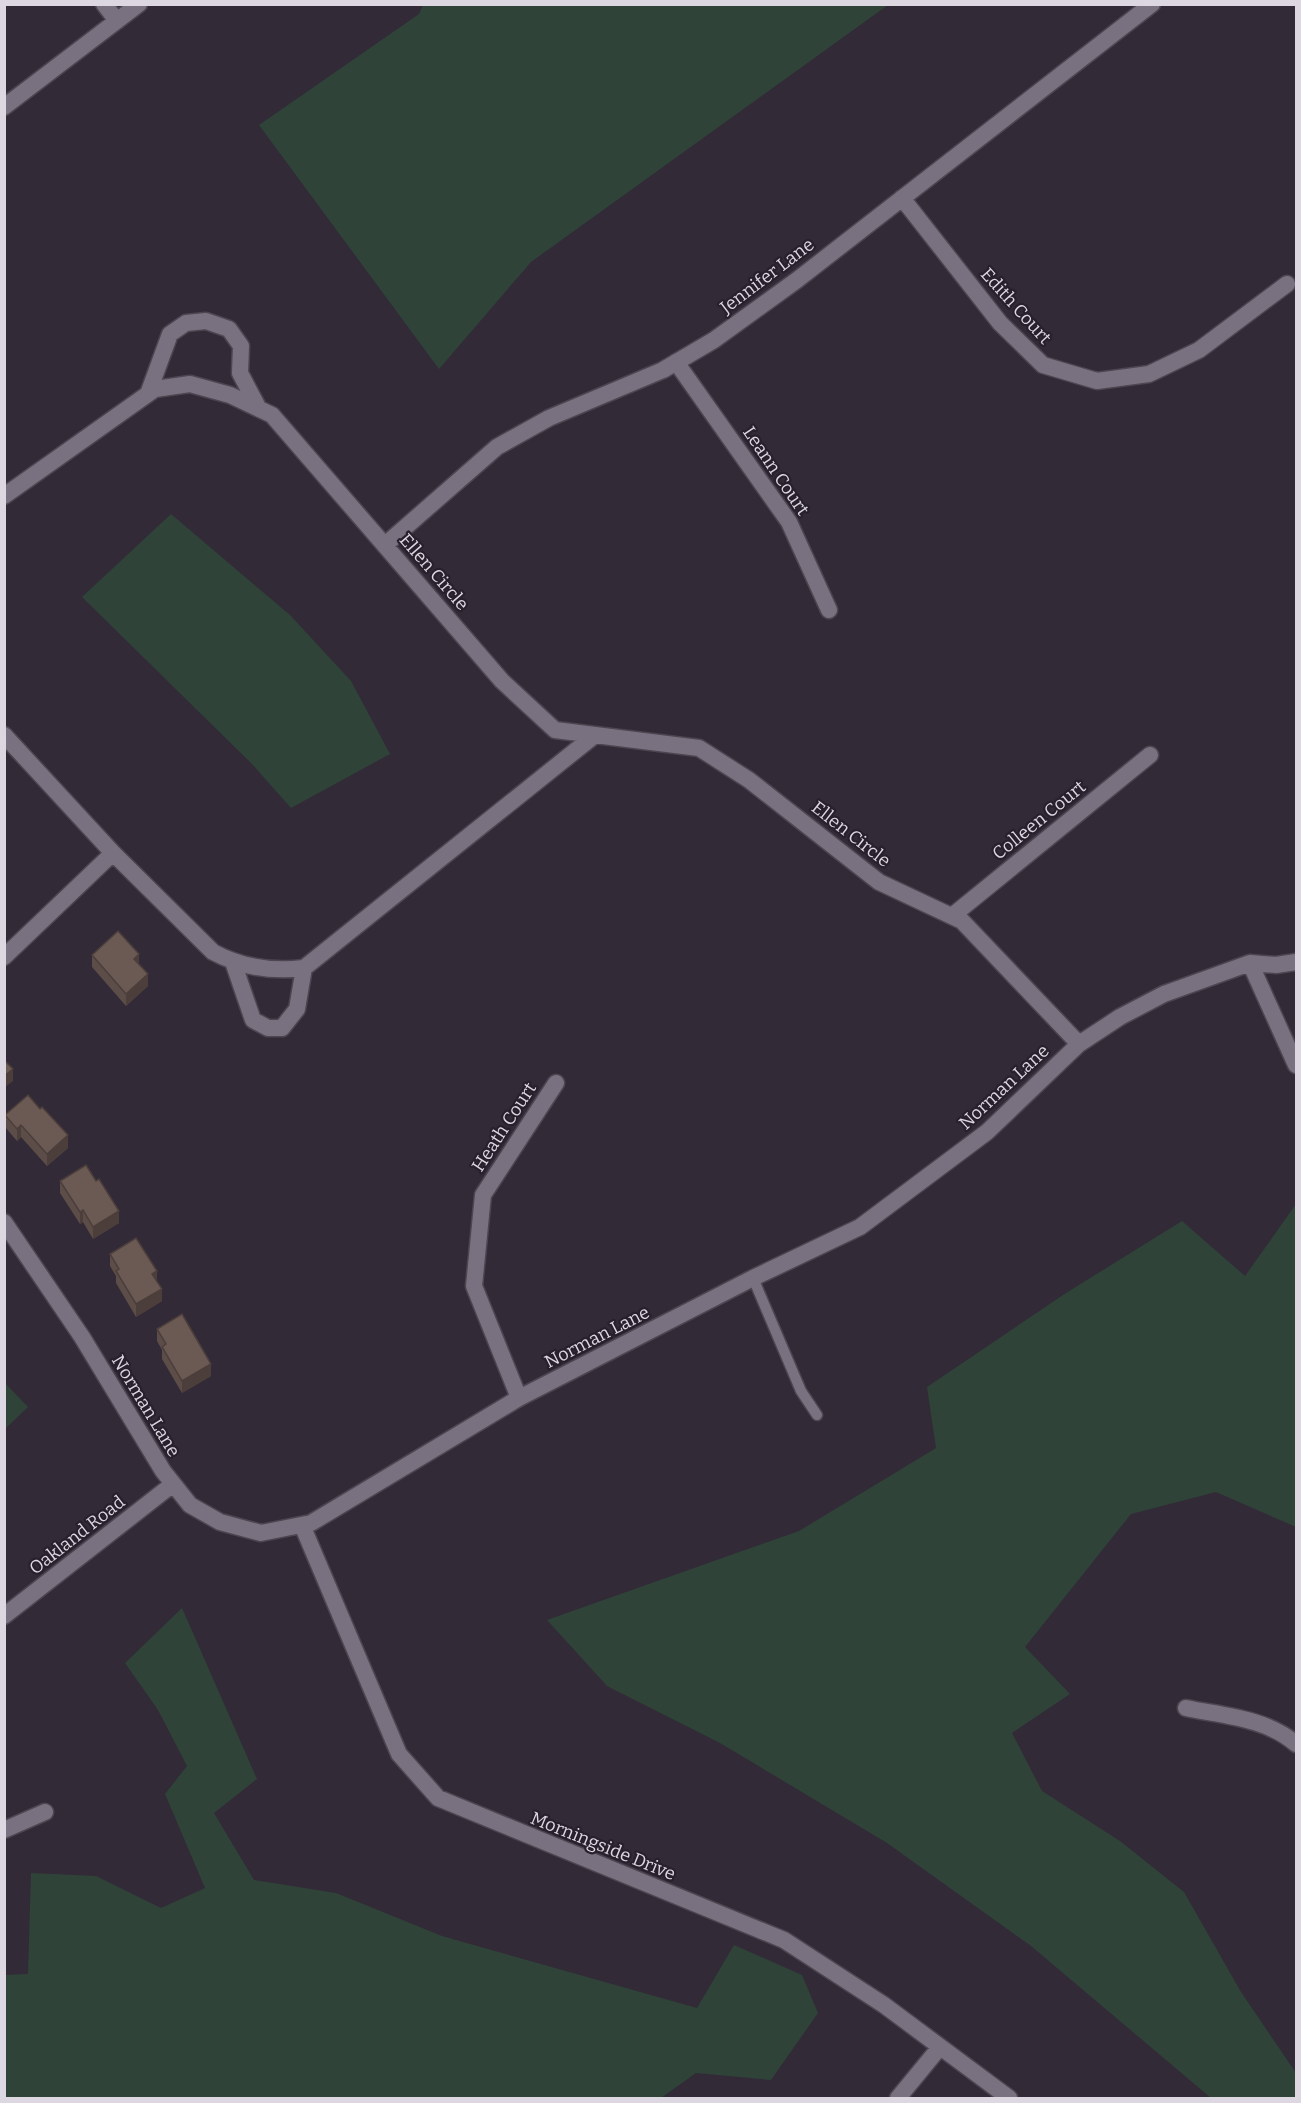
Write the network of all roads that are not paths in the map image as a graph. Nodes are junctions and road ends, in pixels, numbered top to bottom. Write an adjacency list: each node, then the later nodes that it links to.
1 (105, 4): 4 (street)
2 (139, 4): 4 (street)
3 (1152, 4): 6 (street, Jennifer Lane)
4 (117, 21): 5 (street)
5 (4, 107)
6 (903, 198): 7 (street, Edith Court); 8 (street, Jennifer Lane)
7 (1287, 284)
8 (676, 362): 12 (street, Jennifer Lane); 13 (street, Leann Court)
9 (148, 394): 10 (street, Ellen Circle); 10 (street, Ellen Circle); 11 (street, Ellen Circle)
10 (259, 408): 12 (street, Ellen Circle)
11 (4, 496)
12 (385, 545): 15 (street, Ellen Circle)
13 (829, 610)
14 (4, 735): 17 (street)
15 (595, 735): 18 (street, Ellen Circle); 23 (street)
16 (1150, 755): 18 (street, Colleen Court)
17 (113, 853): 19 (street); 20 (street)
18 (952, 916): 24 (street, Ellen Circle)
19 (4, 957)
20 (233, 962): 23 (street); 23 (street)
21 (1296, 962): 22 (street, Norman Lane)
22 (1250, 963): 24 (street, Norman Lane); 25 (street)
23 (304, 968)
24 (1078, 1044): 28 (street, Norman Lane)
25 (1296, 1065)
26 (556, 1083): 29 (street, Heath Court)
27 (4, 1222): 31 (street, Norman Lane)
28 (753, 1278): 29 (street, Norman Lane); 30 (lane)
29 (519, 1398): 32 (street, Norman Lane)
30 (817, 1414)
31 (173, 1484): 32 (street, Norman Lane); 33 (street, Oakland Road)
32 (302, 1525): 38 (street, Morningside Drive)
33 (4, 1616)
34 (1186, 1708): 35 (street)
35 (1296, 1744)
36 (45, 1812): 37 (street)
37 (4, 1830)
38 (940, 2047): 39 (street); 40 (street, Morningside Drive)
39 (898, 2098)
40 (1009, 2098)

